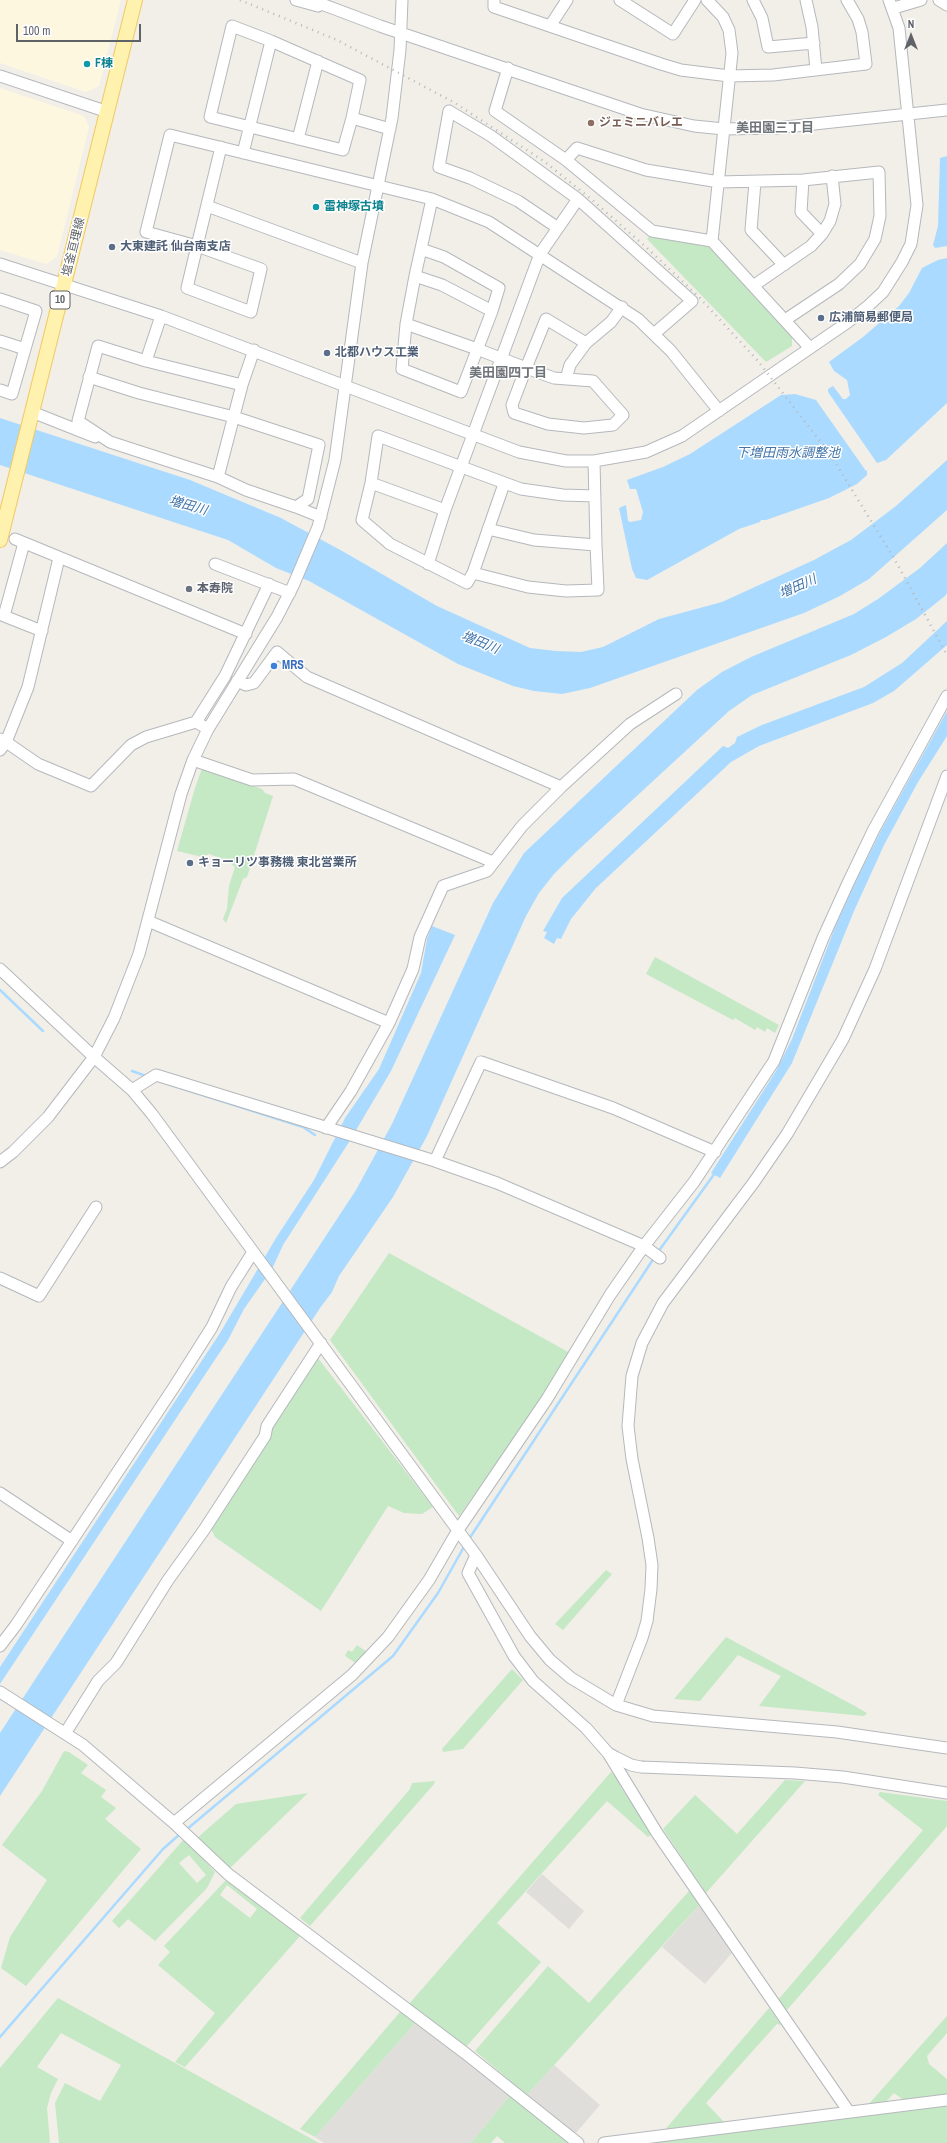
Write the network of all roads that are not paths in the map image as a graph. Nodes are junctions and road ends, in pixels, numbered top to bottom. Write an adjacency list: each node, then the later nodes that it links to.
1 (135, 0): 28 (main road, 塩釜亘理線 / 10)
2 (296, 0): 17 (street)
3 (311, 0): 17 (street)
4 (402, 0): 19 (street)
5 (494, 0): 18 (street)
6 (567, 0): 18 (street)
7 (620, 0): 8 (street)
8 (696, 0)
9 (707, 0): 26 (street)
10 (753, 0): 21 (street)
11 (806, 0): 21 (street)
12 (847, 0): 24 (street)
13 (921, 0): 15 (street)
14 (939, 0): 16 (street)
15 (891, 4): 29 (street)
16 (947, 6)
17 (330, 9): 19 (street)
18 (550, 26): 26 (street)
19 (400, 33): 23 (street); 32 (street)
20 (271, 41): 22 (street); 31 (street); 31 (street)
21 (814, 43): 24 (street)
22 (318, 60): 30 (street); 34 (street)
23 (508, 68): 33 (street); 37 (street)
24 (816, 70): 26 (street)
25 (0, 76): 28 (street)
26 (729, 76): 33 (street)
27 (947, 110): 29 (street)
28 (108, 112): 56 (main road, 塩釜亘理線 / 10)
29 (908, 114): 33 (street); 67 (street)
30 (352, 118): 32 (street); 34 (street)
31 (250, 127): 34 (street); 36 (street)
32 (390, 128): 42 (street)
33 (724, 128): 40 (street)
34 (298, 139)
35 (221, 148): 36 (street); 45 (street); 49 (street)
36 (243, 153): 42 (street)
37 (566, 160): 40 (street); 48 (street)
38 (832, 176): 39 (street); 47 (street); 62 (street)
39 (802, 180): 41 (street); 47 (street)
40 (719, 182): 41 (street); 48 (street)
41 (755, 182): 54 (street)
42 (379, 187): 43 (street); 52 (street)
43 (432, 199): 50 (street); 51 (street)
44 (578, 199): 46 (street); 46 (street); 64 (street)
45 (207, 206): 49 (street); 52 (street)
46 (558, 228): 51 (street)
47 (822, 234): 54 (street)
48 (712, 241): 57 (street)
49 (198, 246): 49 (street)
50 (421, 249): 55 (street); 60 (street)
51 (540, 254): 59 (street); 71 (street)
52 (362, 263): 77 (street)
53 (0, 264): 56 (street)
54 (784, 265): 57 (street)
55 (415, 276): 60 (street); 63 (street)
56 (64, 285): 61 (street); 80 (main road, 塩釜亘理線 / 10)
57 (753, 286): 62 (street)
58 (0, 299): 68 (street)
59 (622, 307): 64 (street); 66 (street)
60 (492, 311): 69 (street)
61 (161, 316): 70 (street); 72 (street)
62 (785, 320): 67 (street)
63 (406, 324): 69 (street); 69 (street)
64 (655, 333): 79 (street)
65 (0, 341): 68 (street)
66 (586, 343): 73 (street); 75 (street)
67 (810, 348): 79 (street)
68 (26, 349): 78 (street)
69 (477, 349): 71 (street)
70 (254, 350): 76 (street); 77 (street)
71 (502, 358): 73 (street); 82 (street)
72 (146, 361): 74 (street); 76 (street)
73 (526, 368): 75 (street); 75 (street)
74 (89, 377): 81 (street); 83 (street)
75 (566, 379)
76 (242, 385): 81 (street)
77 (344, 385): 82 (street); 92 (street)
78 (0, 390)
79 (719, 411): 84 (street)
80 (32, 414): 83 (street); 94 (main road, 塩釜亘理線 / 10)
81 (234, 417): 86 (street); 90 (street)
82 (474, 434): 84 (street); 85 (street)
83 (110, 442): 86 (street)
84 (594, 461): 89 (street)
85 (462, 468): 87 (street); 88 (street); 91 (street)
86 (218, 477): 90 (street)
87 (371, 483): 91 (street); 98 (street)
88 (504, 484): 89 (street); 93 (street)
89 (595, 496): 95 (street)
90 (296, 507): 92 (street)
91 (445, 510): 98 (street)
92 (319, 522): 101 (street)
93 (488, 529): 95 (street); 99 (street)
94 (0, 540)
95 (596, 545): 99 (street)
96 (58, 558): 102 (street); 102 (street); 103 (street)
97 (215, 564): 100 (street)
98 (428, 564): 99 (street)
99 (473, 573)
100 (269, 584): 101 (street); 103 (street)
101 (292, 589): 104 (street)
102 (42, 630): 109 (street)
103 (246, 634): 107 (street)
104 (237, 682): 108 (street); 112 (street)
105 (676, 694): 112 (street)
106 (947, 696): 120 (street)
107 (196, 722): 108 (street); 109 (street)
108 (208, 729): 110 (street)
109 (2, 744)
110 (193, 760): 113 (street); 114 (street)
111 (947, 776): 135 (street)
112 (561, 787): 113 (street)
113 (493, 862): 116 (street)
114 (148, 921): 116 (street); 117 (street)
115 (0, 969): 117 (street)
116 (389, 1023): 119 (street)
117 (94, 1057): 118 (street); 122 (street)
118 (132, 1090): 119 (street); 125 (street)
119 (327, 1128): 121 (street)
120 (715, 1152): 121 (street); 124 (street)
121 (435, 1161): 124 (street)
122 (0, 1162)
123 (96, 1207): 127 (street)
124 (646, 1247): 126 (street); 130 (street)
125 (255, 1255): 128 (street); 131 (street)
126 (660, 1258)
127 (0, 1278)
128 (321, 1343): 130 (street); 136 (street)
129 (0, 1494): 131 (street)
130 (459, 1532): 132 (street); 141 (street)
131 (72, 1541): 133 (street)
132 (474, 1551): 135 (street); 138 (street)
133 (0, 1646)
134 (3, 1694): 136 (street)
135 (616, 1705): 137 (street)
136 (61, 1729): 141 (street)
137 (947, 1748)
138 (615, 1757): 139 (street); 139 (street); 140 (street)
139 (625, 1782): 143 (street)
140 (947, 1793)
141 (176, 1825): 144 (street)
142 (947, 2100): 143 (street)
143 (849, 2112): 145 (street)
144 (578, 2143)
145 (604, 2143)

